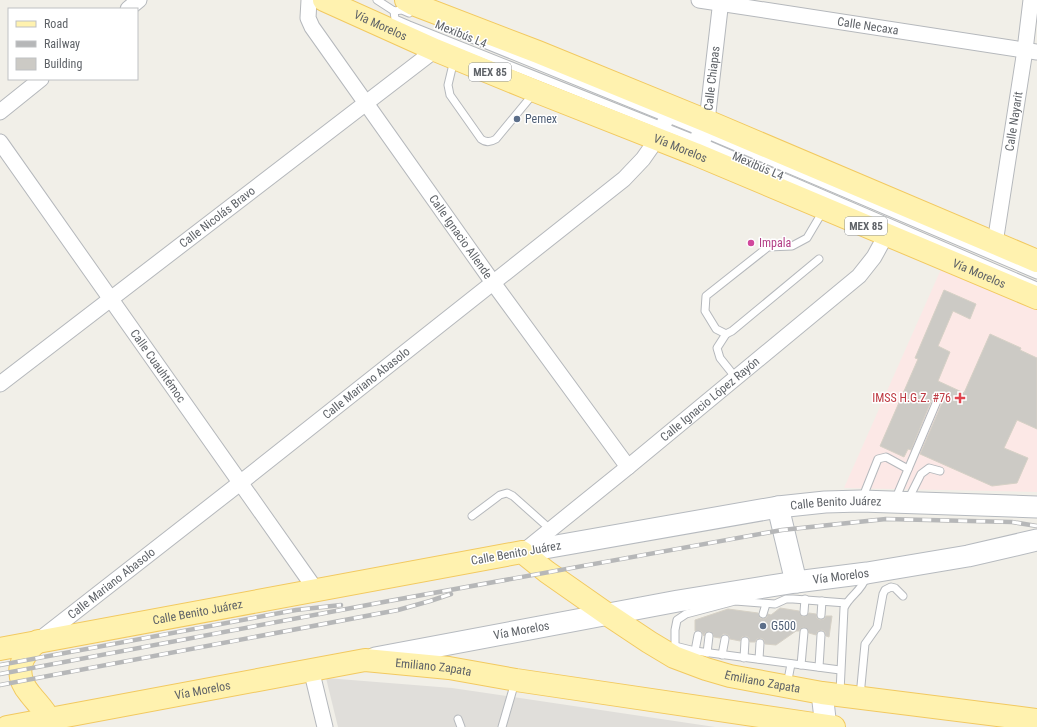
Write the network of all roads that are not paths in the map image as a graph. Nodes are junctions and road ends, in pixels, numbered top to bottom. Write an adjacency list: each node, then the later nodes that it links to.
1 (139, 0): 8 (street)
2 (309, 0): 16 (street, Calle Ignacio Allende)
3 (324, 0): 11 (main road, Vía Morelos / MEX 85)
4 (377, 0): 9 (lane)
5 (698, 0): 7 (street, Calle Necaxa)
6 (1031, 0): 12 (street, Calle Nayarit)
7 (721, 2): 12 (street, Calle Necaxa); 19 (street, Calle Chiapas)
8 (129, 8)
9 (405, 9): 18 (main road, Vía Morelos / MEX 85)
10 (446, 28): 18 (lane, Mexibús L4)
11 (435, 50): 13 (main road, Vía Morelos / MEX 85); 16 (street, Calle Nicolás Bravo)
12 (1031, 51): 23 (street, Calle Nayarit)
13 (455, 58): 15 (main road, Vía Morelos / MEX 85); 15 (lane)
14 (40, 80): 17 (street)
15 (535, 91): 18 (main road, Vía Morelos / MEX 85)
16 (365, 103): 27 (street, Calle Ignacio Allende); 30 (street, Calle Nicolás Bravo)
17 (0, 112)
18 (664, 123): 19 (main road, Vía Morelos / MEX 85); 19 (main road, Vía Morelos / MEX 85); 27 (street, Calle Mariano Abasolo)
19 (701, 137): 21 (main road, Vía Morelos / MEX 85); 23 (main road, Vía Morelos / MEX 85); 26 (lane, Mexibús L4); 28 (lane, Mexibús L4)
20 (0, 142): 30 (street, Calle Cuauhtémoc)
21 (824, 209): 22 (main road, Vía Morelos / MEX 85); 31 (lane)
22 (886, 235): 29 (main road, Vía Morelos / MEX 85); 32 (street, Calle Ignacio López Rayón)
23 (995, 243): 25 (main road, Vía Morelos / MEX 85)
24 (819, 259): 31 (lane)
25 (1037, 261)
26 (1037, 275)
27 (494, 284): 35 (street, Calle Ignacio Allende); 38 (street, Calle Mariano Abasolo)
28 (1037, 286)
29 (1037, 298)
30 (110, 300): 33 (street, Calle Nicolás Bravo); 38 (street, Calle Cuauhtémoc)
31 (726, 334): 32 (lane)
32 (736, 378): 35 (street, Calle Ignacio López Rayón)
33 (0, 384)
34 (937, 402): 36 (lane)
35 (628, 467): 44 (street, Calle Ignacio López Rayón)
36 (908, 469): 39 (lane); 40 (lane)
37 (940, 471): 40 (lane)
38 (240, 483): 48 (street, Calle Cuauhtémoc); 67 (street, Calle Mariano Abasolo)
39 (861, 501): 40 (main road, Calle Benito Juárez); 41 (main road, Calle Benito Juárez)
40 (901, 502): 42 (main road, Calle Benito Juárez)
41 (778, 507): 46 (main road, Calle Benito Juárez); 49 (main road)
42 (1037, 508)
43 (472, 516): 44 (lane)
44 (550, 529): 46 (street, Calle Ignacio López Rayón)
45 (1037, 540): 47 (main road, Vía Morelos)
46 (522, 552): 48 (main road, Calle Benito Juárez); 58 (main road, Emiliano Zapata)
47 (867, 573): 49 (main road, Vía Morelos); 53 (lane)
48 (316, 590): 67 (main road, Calle Benito Juárez)
49 (800, 592): 51 (lane); 54 (lane); 55 (main road, Vía Morelos); 57 (lane)
50 (903, 596): 85 (lane)
51 (822, 601): 53 (lane); 60 (lane)
52 (735, 602): 54 (lane); 55 (lane); 56 (lane)
53 (846, 603): 82 (lane)
54 (766, 604): 59 (lane)
55 (703, 609): 58 (main road, Vía Morelos); 61 (lane); 71 (lane)
56 (733, 610)
57 (804, 612)
58 (607, 614): 71 (main road, Emiliano Zapata); 76 (main road, Vía Morelos)
59 (763, 614)
60 (821, 615)
61 (700, 619)
62 (804, 632): 79 (lane)
63 (698, 635): 72 (lane)
64 (821, 635): 80 (lane)
65 (709, 636): 73 (lane)
66 (725, 639): 74 (lane)
67 (38, 641): 70 (main road, Calle Benito Juárez); 88 (main road)
68 (745, 641): 75 (lane)
69 (760, 643): 77 (lane)
70 (0, 648)
71 (675, 651): 72 (lane); 84 (main road, Emiliano Zapata)
72 (696, 651): 73 (lane)
73 (707, 653): 74 (lane)
74 (722, 655): 75 (lane)
75 (744, 658): 77 (lane)
76 (364, 660): 81 (main road, Vía Morelos); 83 (main road, Emiliano Zapata)
77 (759, 660): 78 (lane)
78 (792, 664): 79 (lane); 84 (lane)
79 (801, 665): 80 (lane)
80 (819, 667): 82 (lane)
81 (311, 669): 88 (main road, Vía Morelos); 90 (street)
82 (840, 670): 85 (lane)
83 (516, 680): 92 (lane); 93 (main road, Emiliano Zapata)
84 (787, 688): 85 (main road, Emiliano Zapata)
85 (841, 696): 87 (main road, Emiliano Zapata); 93 (main road)
86 (458, 719): 91 (lane)
87 (1037, 720)
88 (50, 723): 89 (main road, Vía Morelos)
89 (7, 727)
90 (325, 727)
91 (460, 727)
92 (502, 727)
93 (829, 727)

